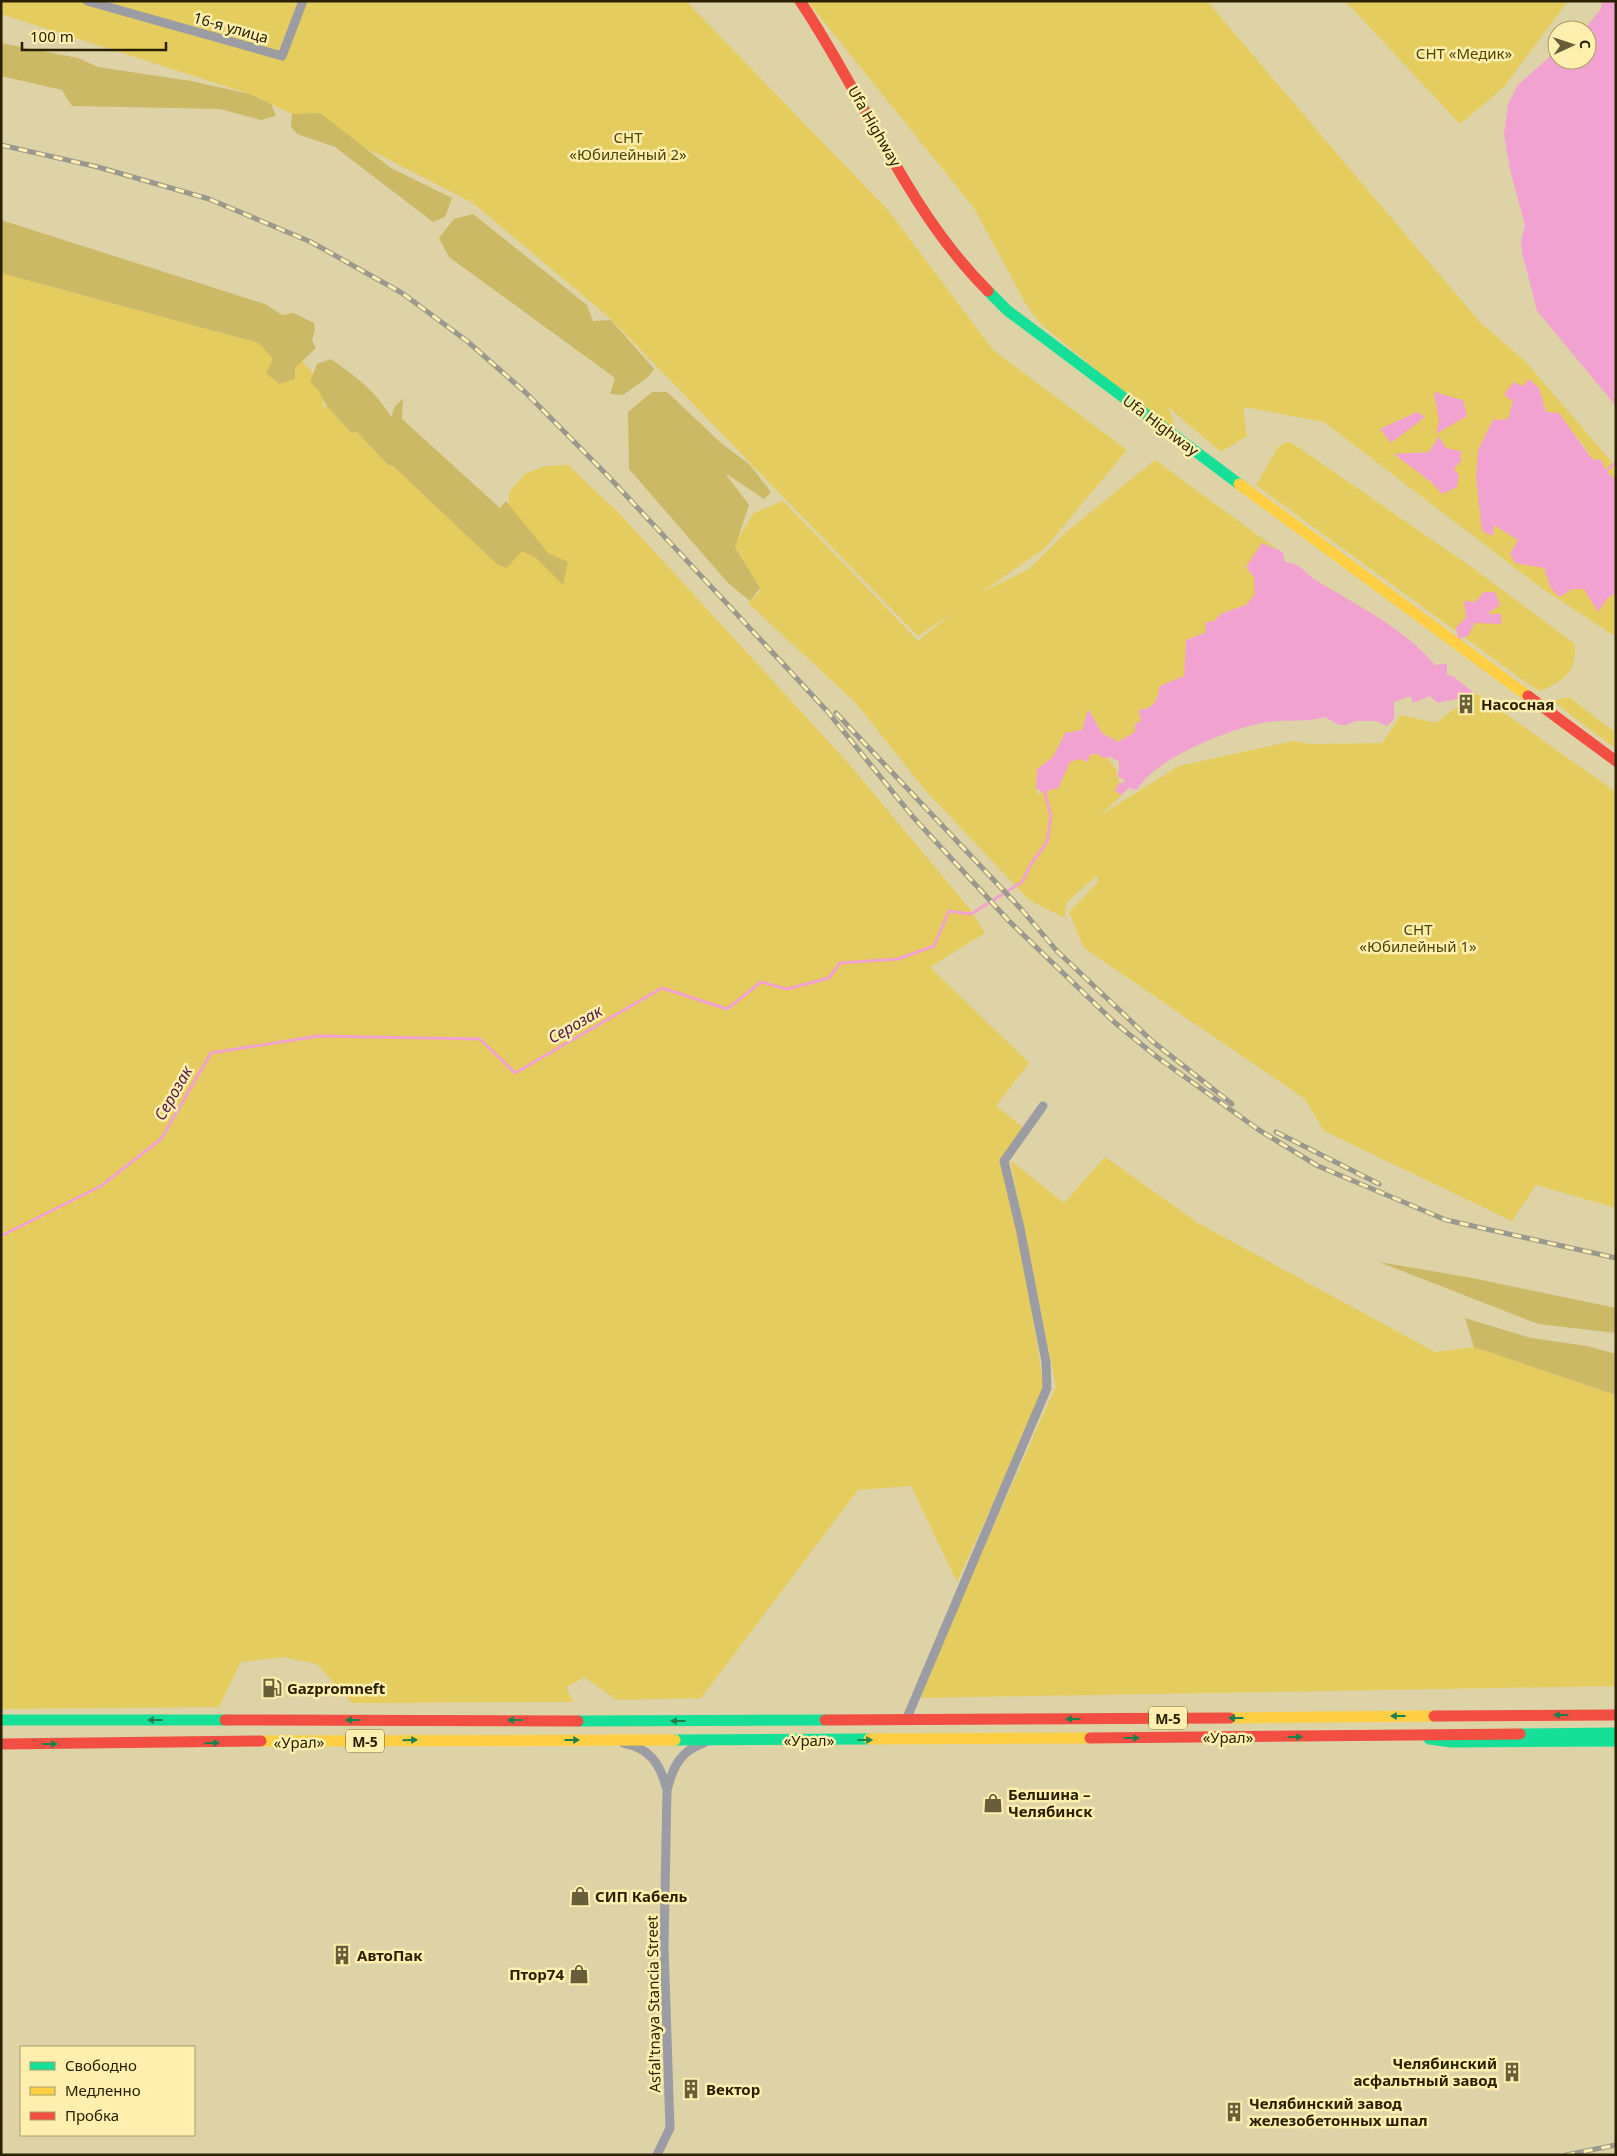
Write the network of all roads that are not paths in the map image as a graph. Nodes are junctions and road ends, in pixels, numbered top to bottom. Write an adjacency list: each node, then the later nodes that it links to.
1 (87, 1): 2 (street, 16-я улица)
2 (303, 1)
3 (800, 1): 4 (main road, Ufa Highway)
4 (1616, 761)
5 (1043, 1106): 8 (street)
6 (1614, 1714): 8 (main road, «Урал» / М-5, one-way to 8)
7 (1, 1720): 8 (main road, «Урал» / М-5, one-way to 7)
8 (906, 1720)
9 (1616, 1733): 10 (main road, «Урал» / М-5)
10 (1405, 1736): 12 (main road, «Урал» / М-5, one-way to 10); 13 (main road)
11 (603, 1740): 12 (main road, «Урал» / М-5); 14 (main road, «Урал» / М-5, one-way to 11); 15 (street)
12 (713, 1740): 15 (street)
13 (1616, 1741)
14 (1, 1744)
15 (667, 1790): 16 (street, Asfal'tnaya Stancia Street)
16 (657, 2155)

